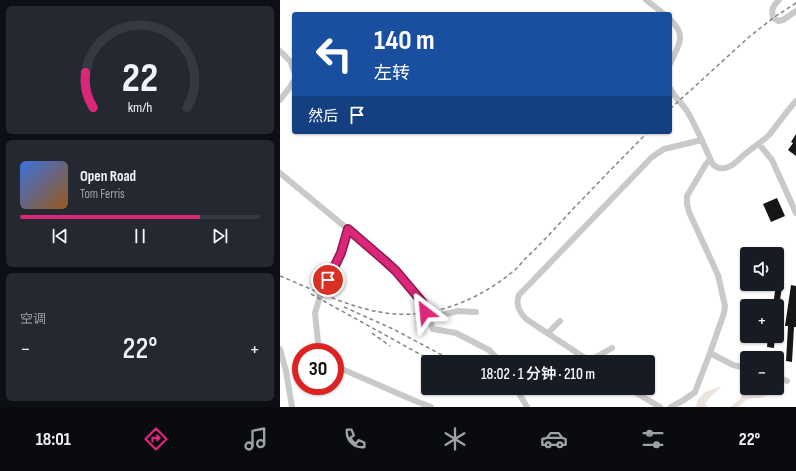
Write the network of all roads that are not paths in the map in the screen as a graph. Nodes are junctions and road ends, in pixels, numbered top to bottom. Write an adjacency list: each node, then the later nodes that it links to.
1 (646, 0): 4 (street)
2 (780, 0): 3 (street)
3 (796, 11)
4 (661, 12)
5 (672, 22): 7 (street)
6 (280, 51): 8 (street)
7 (672, 60)
8 (292, 66)
9 (292, 84): 11 (street)
10 (672, 92): 13 (street)
11 (280, 100)
12 (796, 101): 14 (street)
13 (702, 140): 15 (street); 22 (street)
14 (759, 144): 15 (street); 17 (street)
15 (710, 159): 26 (street)
16 (280, 173): 18 (street)
17 (796, 213)
18 (348, 229): 20 (street); 23 (street)
19 (476, 312): 20 (street)
20 (427, 315): 27 (street)
21 (560, 320): 22 (street)
22 (548, 333): 28 (street)
23 (319, 343)
24 (612, 348): 29 (street)
25 (280, 349): 36 (street)
26 (710, 353): 30 (street); 40 (street)
27 (494, 355)
28 (581, 355)
29 (600, 355)
30 (740, 366)
31 (344, 370): 37 (street)
32 (784, 380): 33 (street)
33 (787, 381)
34 (520, 395): 38 (street)
35 (640, 395): 39 (street)
36 (292, 407)
37 (431, 407)
38 (527, 407)
39 (660, 407)
40 (671, 407)

